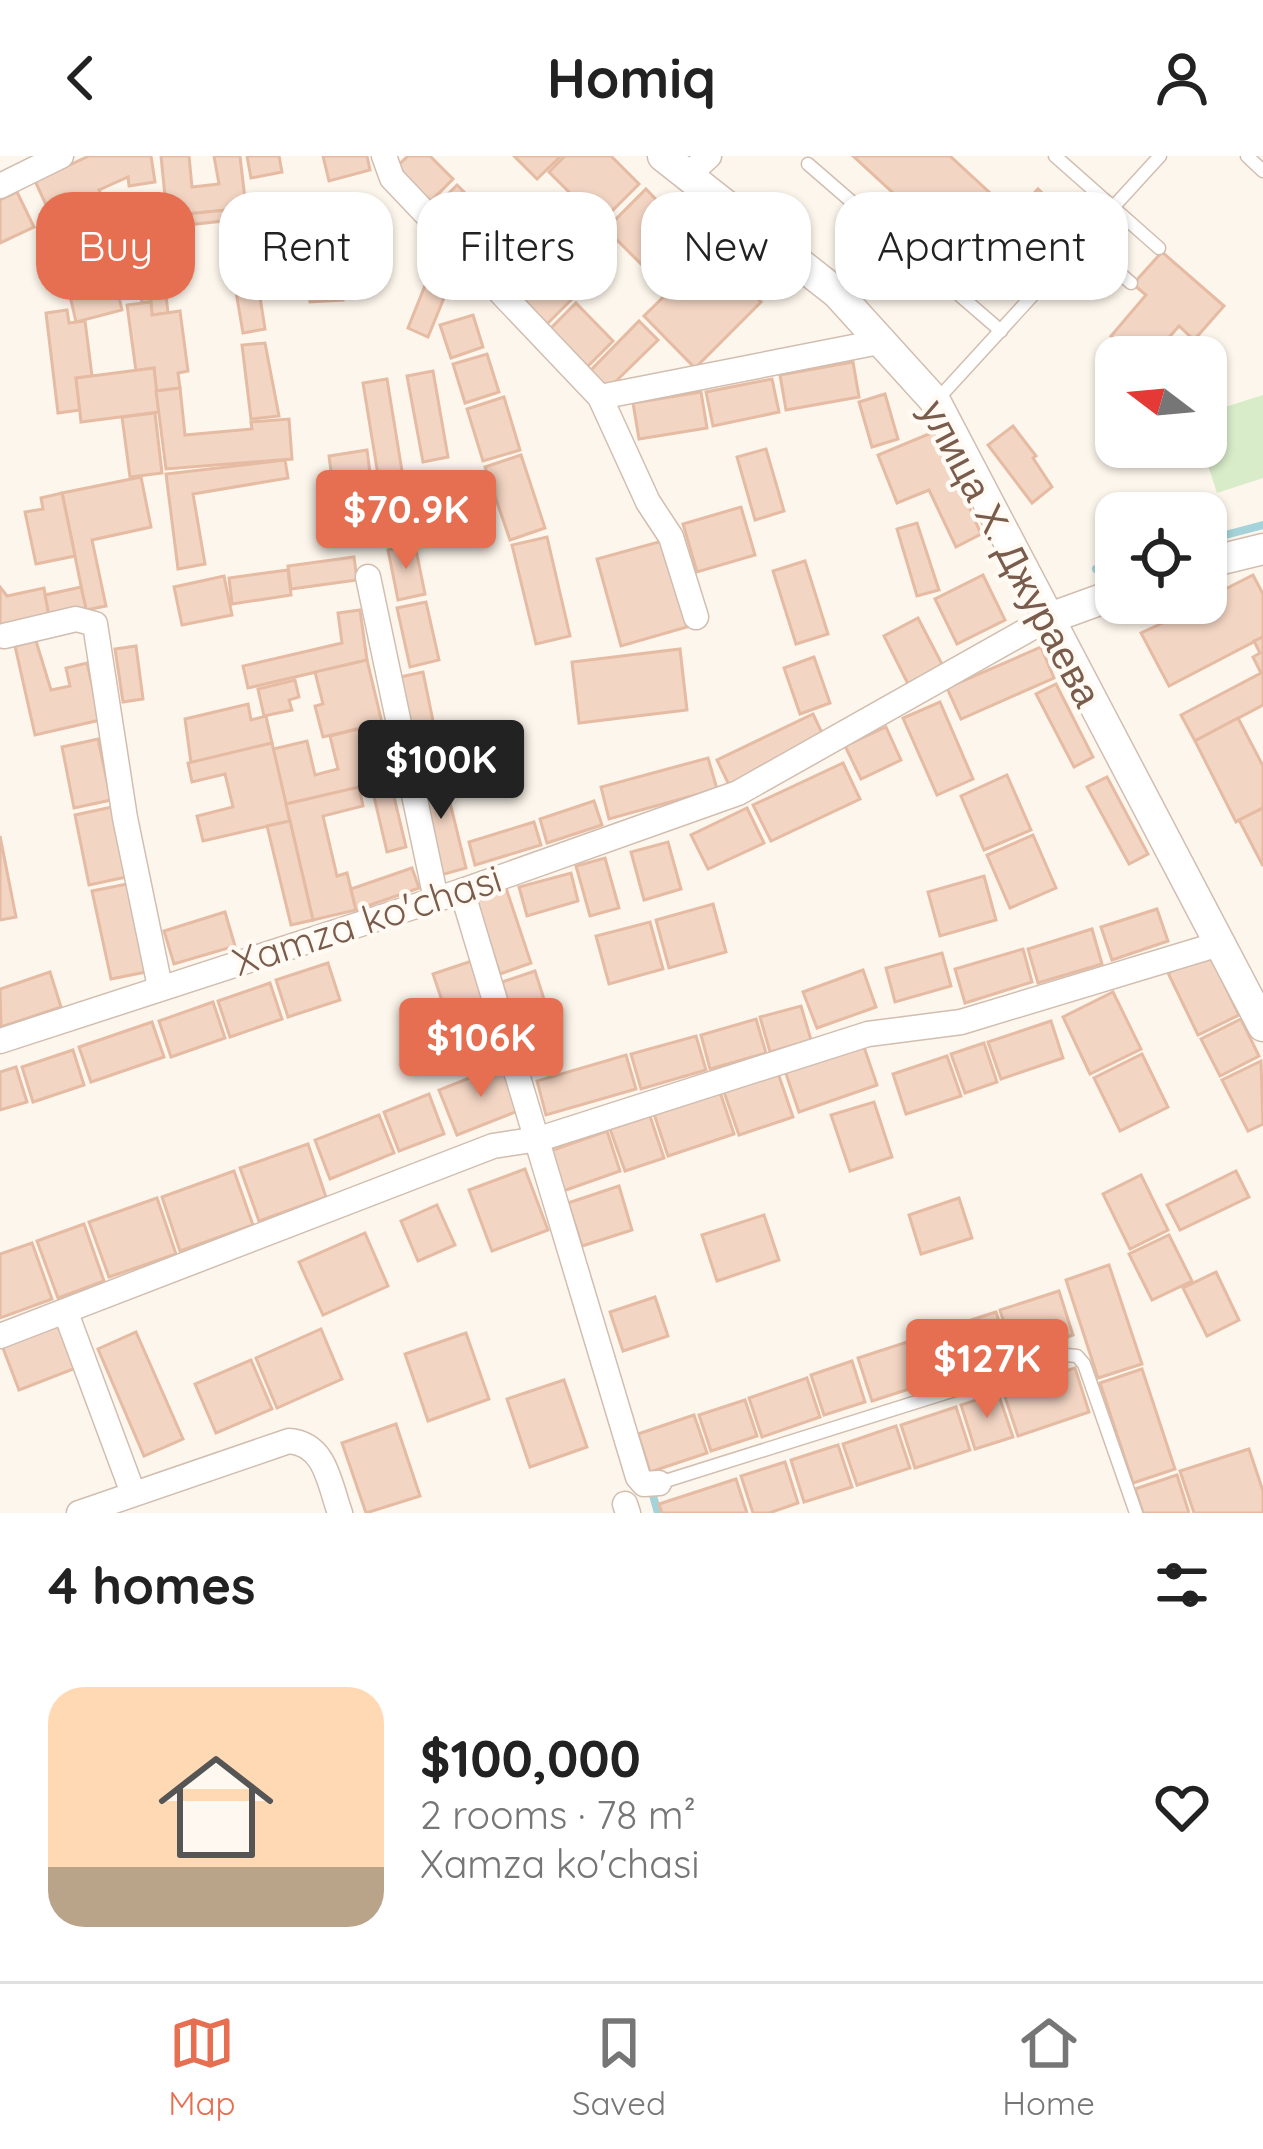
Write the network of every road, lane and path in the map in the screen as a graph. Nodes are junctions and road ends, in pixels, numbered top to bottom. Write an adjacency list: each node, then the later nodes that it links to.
1 (61, 156): 9 (street)
2 (385, 156): 23 (street)
3 (1055, 156): 11 (lane)
4 (1160, 156): 12 (lane)
5 (1247, 156): 8 (lane)
6 (686, 162): 17 (street, улица Х. Джураева)
7 (808, 164): 10 (lane)
8 (1263, 171)
9 (0, 186)
10 (837, 192)
11 (1095, 192)
12 (1126, 192)
13 (1128, 221): 14 (lane)
14 (1159, 248)
15 (1128, 280): 16 (lane)
16 (1131, 283)
17 (835, 291)
18 (844, 300): 22 (street, улица Х. Джураева)
19 (961, 300): 21 (lane)
20 (1029, 300): 21 (lane)
21 (1001, 332): 24 (lane)
22 (884, 341): 23 (street); 24 (street, улица Х. Джураева)
23 (600, 397): 29 (street)
24 (935, 401): 30 (street, улица Х. Джураева)
25 (1263, 549): 26 (street)
26 (1227, 558)
27 (368, 577): 33 (street)
28 (1095, 602): 30 (street)
29 (696, 617)
30 (1047, 619): 32 (street, Xamza ko'chasi); 34 (street, улица Х. Джураева)
31 (4, 636): 35 (street)
32 (462, 891): 33 (street, Xamza ko'chasi); 38 (street)
33 (436, 899): 35 (street, Xamza ko'chasi)
34 (1219, 944): 36 (street, улица Х. Джураева); 38 (street)
35 (160, 987): 37 (street, Xamza ko'chasi)
36 (1263, 1026)
37 (0, 1041)
38 (539, 1139): 39 (street); 41 (street)
39 (66, 1313): 40 (street); 42 (street)
40 (0, 1336)
41 (659, 1483): 45 (lane)
42 (133, 1493): 43 (street); 44 (street)
43 (79, 1513)
44 (340, 1513)
45 (1136, 1513)

